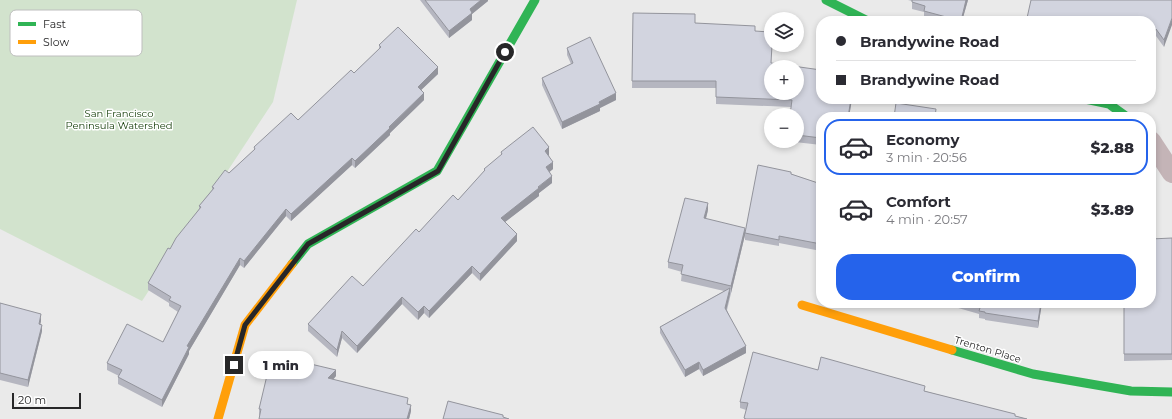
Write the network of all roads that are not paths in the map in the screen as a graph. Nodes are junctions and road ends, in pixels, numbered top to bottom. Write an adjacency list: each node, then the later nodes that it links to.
1 (535, 0): 10 (street)
2 (826, 0): 3 (street)
3 (858, 16)
4 (1109, 104): 5 (street)
5 (1120, 112)
6 (1156, 149): 7 (street)
7 (1172, 173)
8 (802, 304): 9 (street, Trenton Place)
9 (1172, 392)
10 (218, 419)

